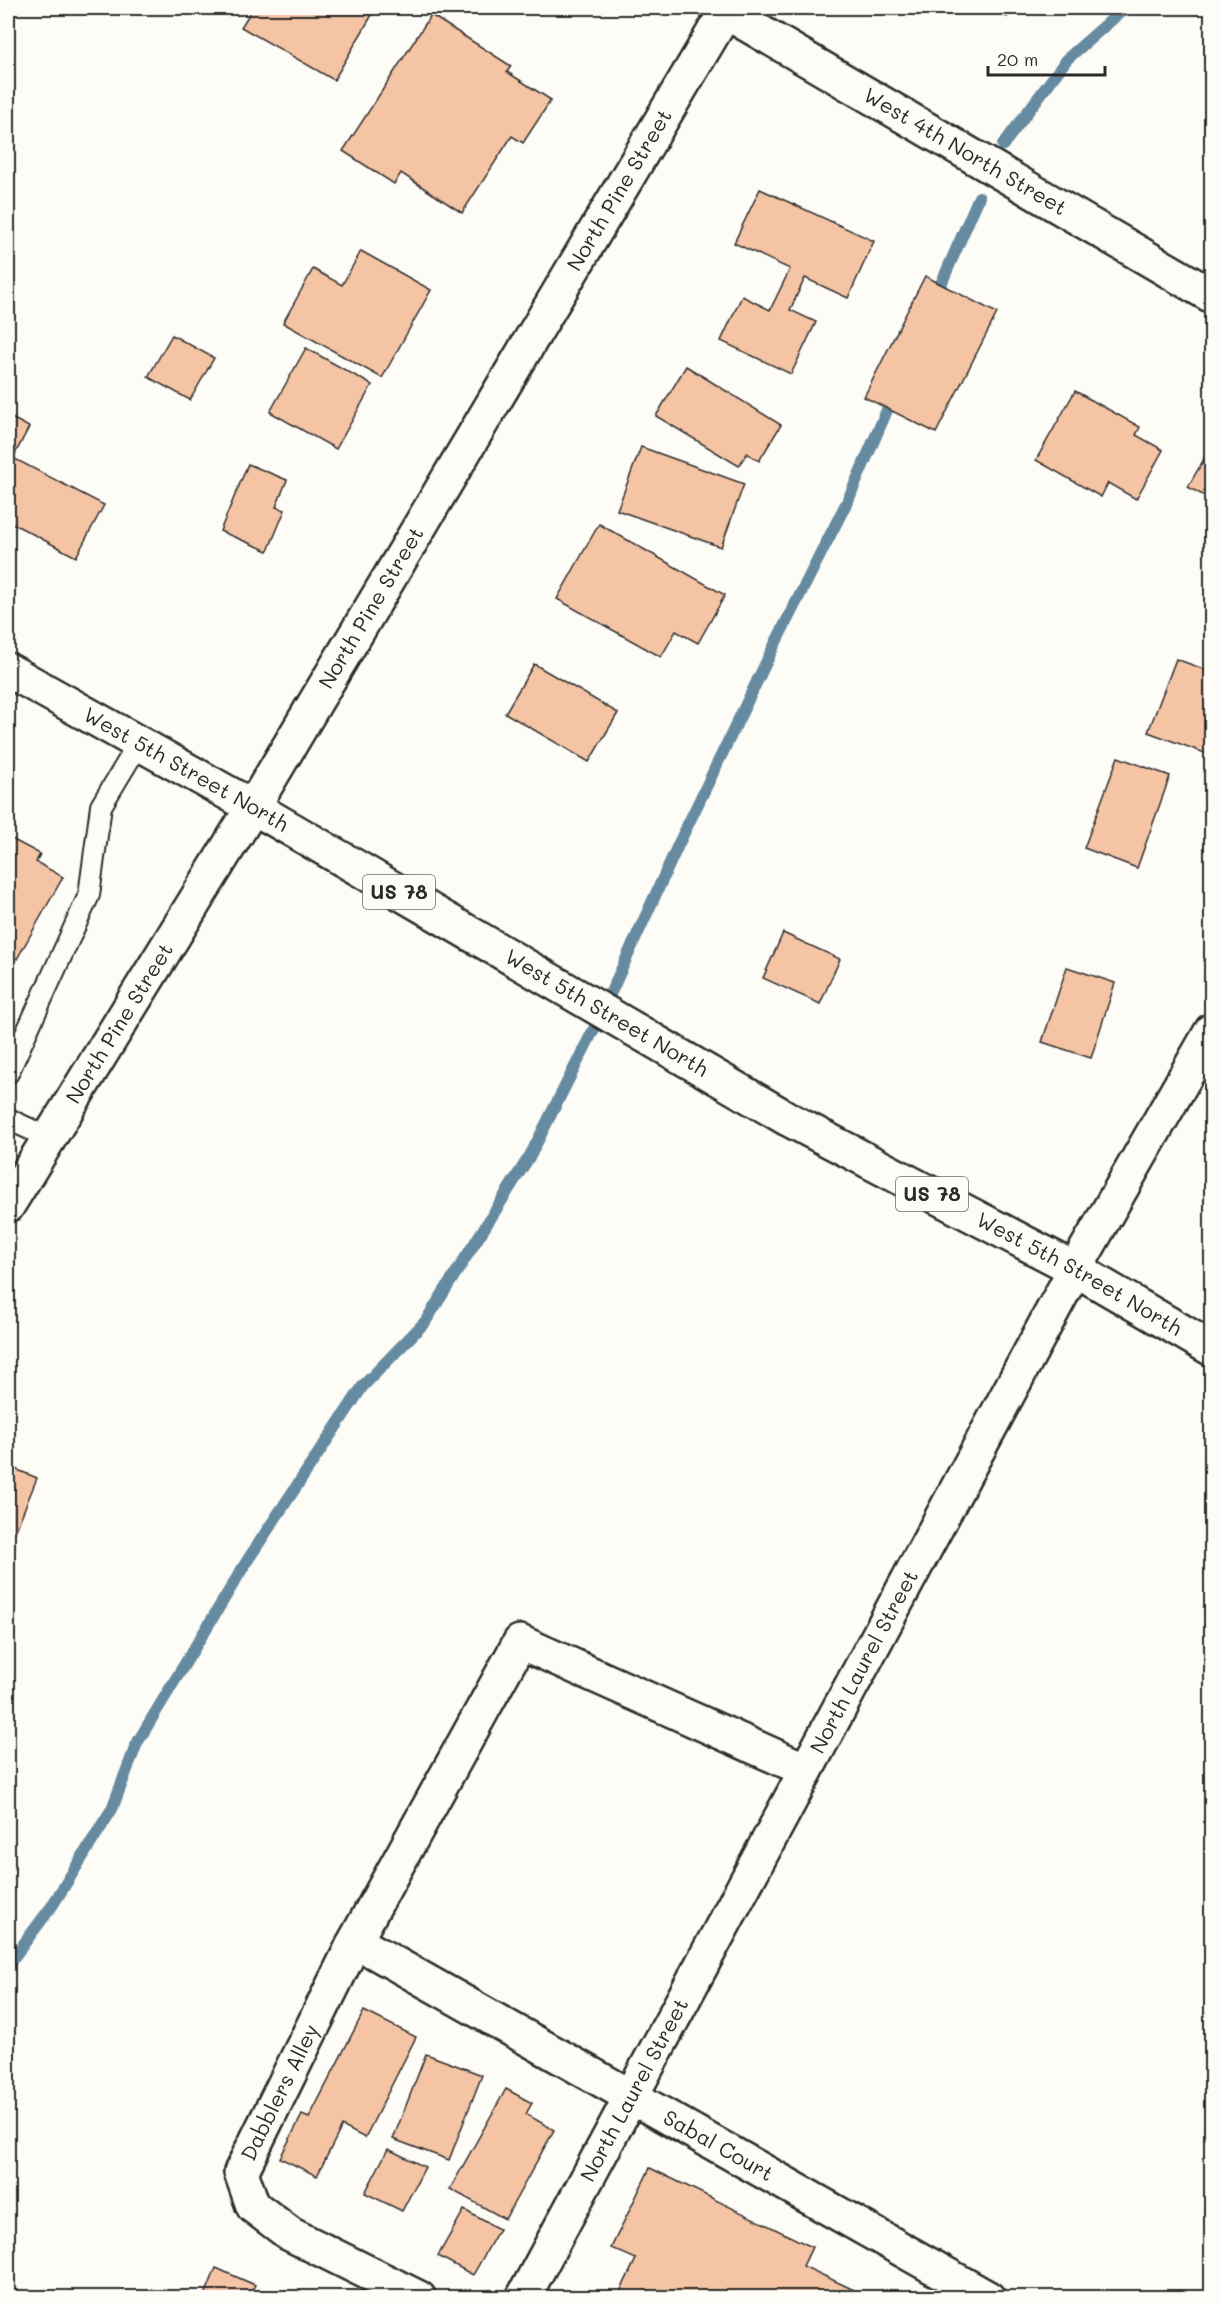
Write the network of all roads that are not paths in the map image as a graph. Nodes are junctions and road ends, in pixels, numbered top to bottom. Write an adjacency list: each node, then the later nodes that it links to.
1 (724, 9): 2 (street, West 4th North Street); 5 (street, North Pine Street)
2 (1212, 296)
3 (8, 670): 4 (street, West 5th Street North / US 78)
4 (139, 743): 5 (street, West 5th Street North / US 78); 7 (lane)
5 (253, 807): 9 (street, North Pine Street); 11 (street, West 5th Street North / US 78)
6 (1212, 1030): 11 (street, North Laurel Street)
7 (8, 1073)
8 (8, 1119): 9 (lane)
9 (49, 1138): 10 (street, North Pine Street)
10 (8, 1205)
11 (1075, 1269): 12 (street, West 5th Street North / US 78); 13 (street, North Laurel Street)
12 (1212, 1349)
13 (806, 1770): 14 (street, Dabblers Alley); 15 (street, North Laurel Street)
14 (356, 1941): 15 (street, Sabal Court); 16 (street, Dabblers Alley)
15 (631, 2096): 17 (street, North Laurel Street); 18 (street, Sabal Court)
16 (419, 2298)
17 (523, 2298)
18 (988, 2298)

